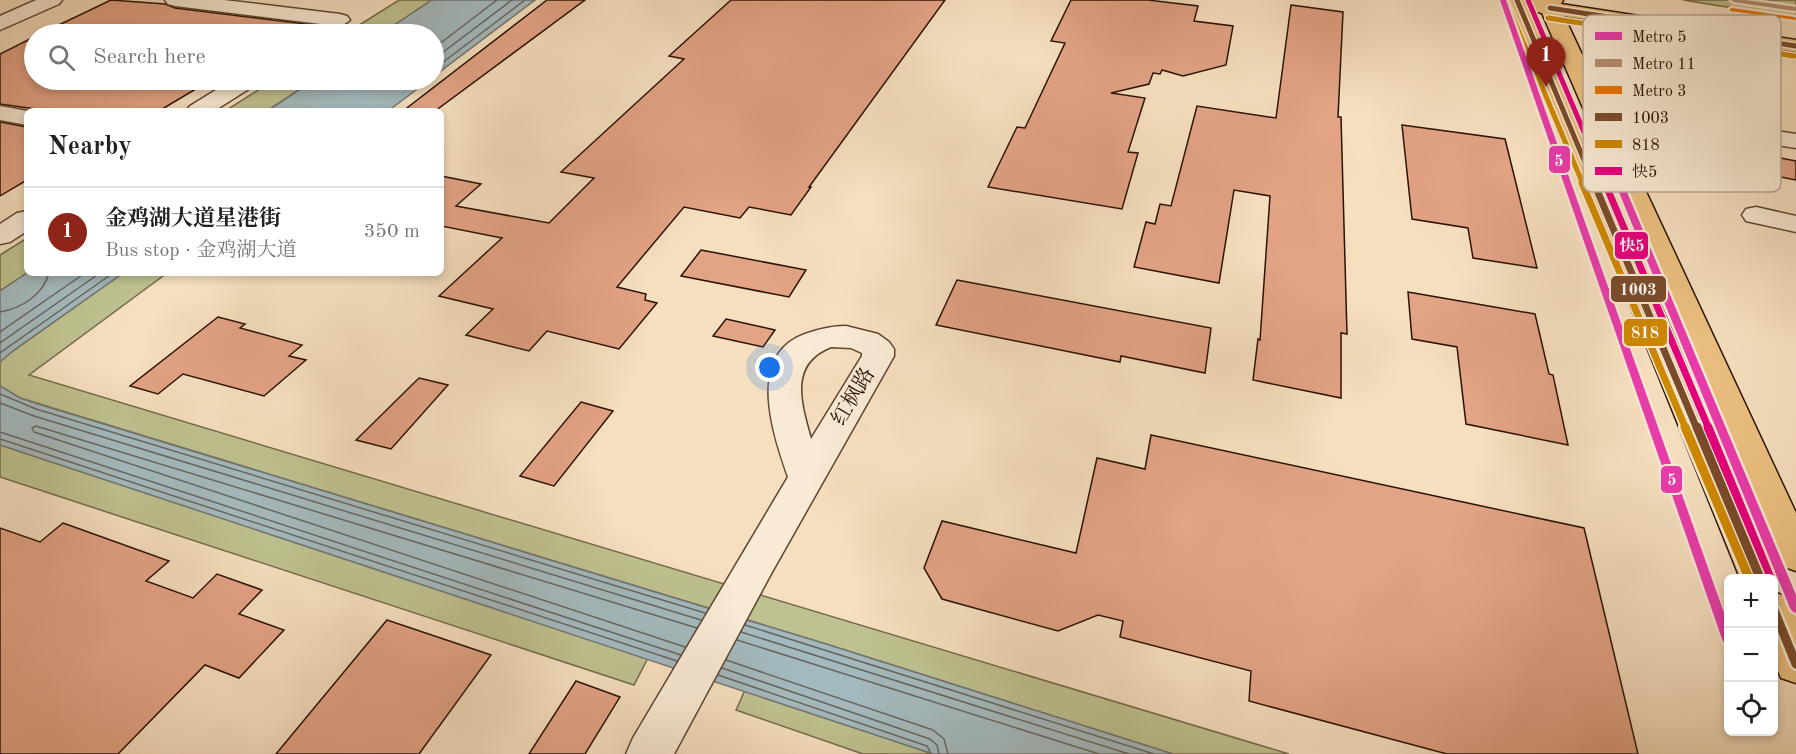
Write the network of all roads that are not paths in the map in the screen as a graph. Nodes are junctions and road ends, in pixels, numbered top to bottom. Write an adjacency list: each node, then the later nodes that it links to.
1 (40, 0): 2 (street)
2 (54, 0): 9 (street)
3 (175, 0): 10 (street)
4 (1580, 0): 8 (main road)
5 (1511, 1): 6 (main road); 22 (main road)
6 (1551, 4): 7 (main road); 15 (main road)
7 (1615, 15)
8 (1681, 15)
9 (0, 24)
10 (334, 24)
11 (1781, 30): 12 (main road)
12 (1796, 32)
13 (1781, 43): 14 (main road)
14 (1796, 46)
15 (1583, 76)
16 (231, 90): 17 (street)
17 (203, 108)
18 (0, 113): 19 (street)
19 (24, 117)
20 (1781, 139): 21 (street)
21 (1796, 141)
22 (1583, 167)
23 (1594, 192): 31 (main road)
24 (1635, 192): 30 (main road)
25 (1756, 215): 27 (street)
26 (24, 221): 28 (street)
27 (1796, 224)
28 (0, 236)
29 (806, 477): 34 (street)
30 (1796, 555)
31 (1759, 574)
32 (1778, 622): 33 (main road)
33 (1796, 663)
34 (656, 743)

